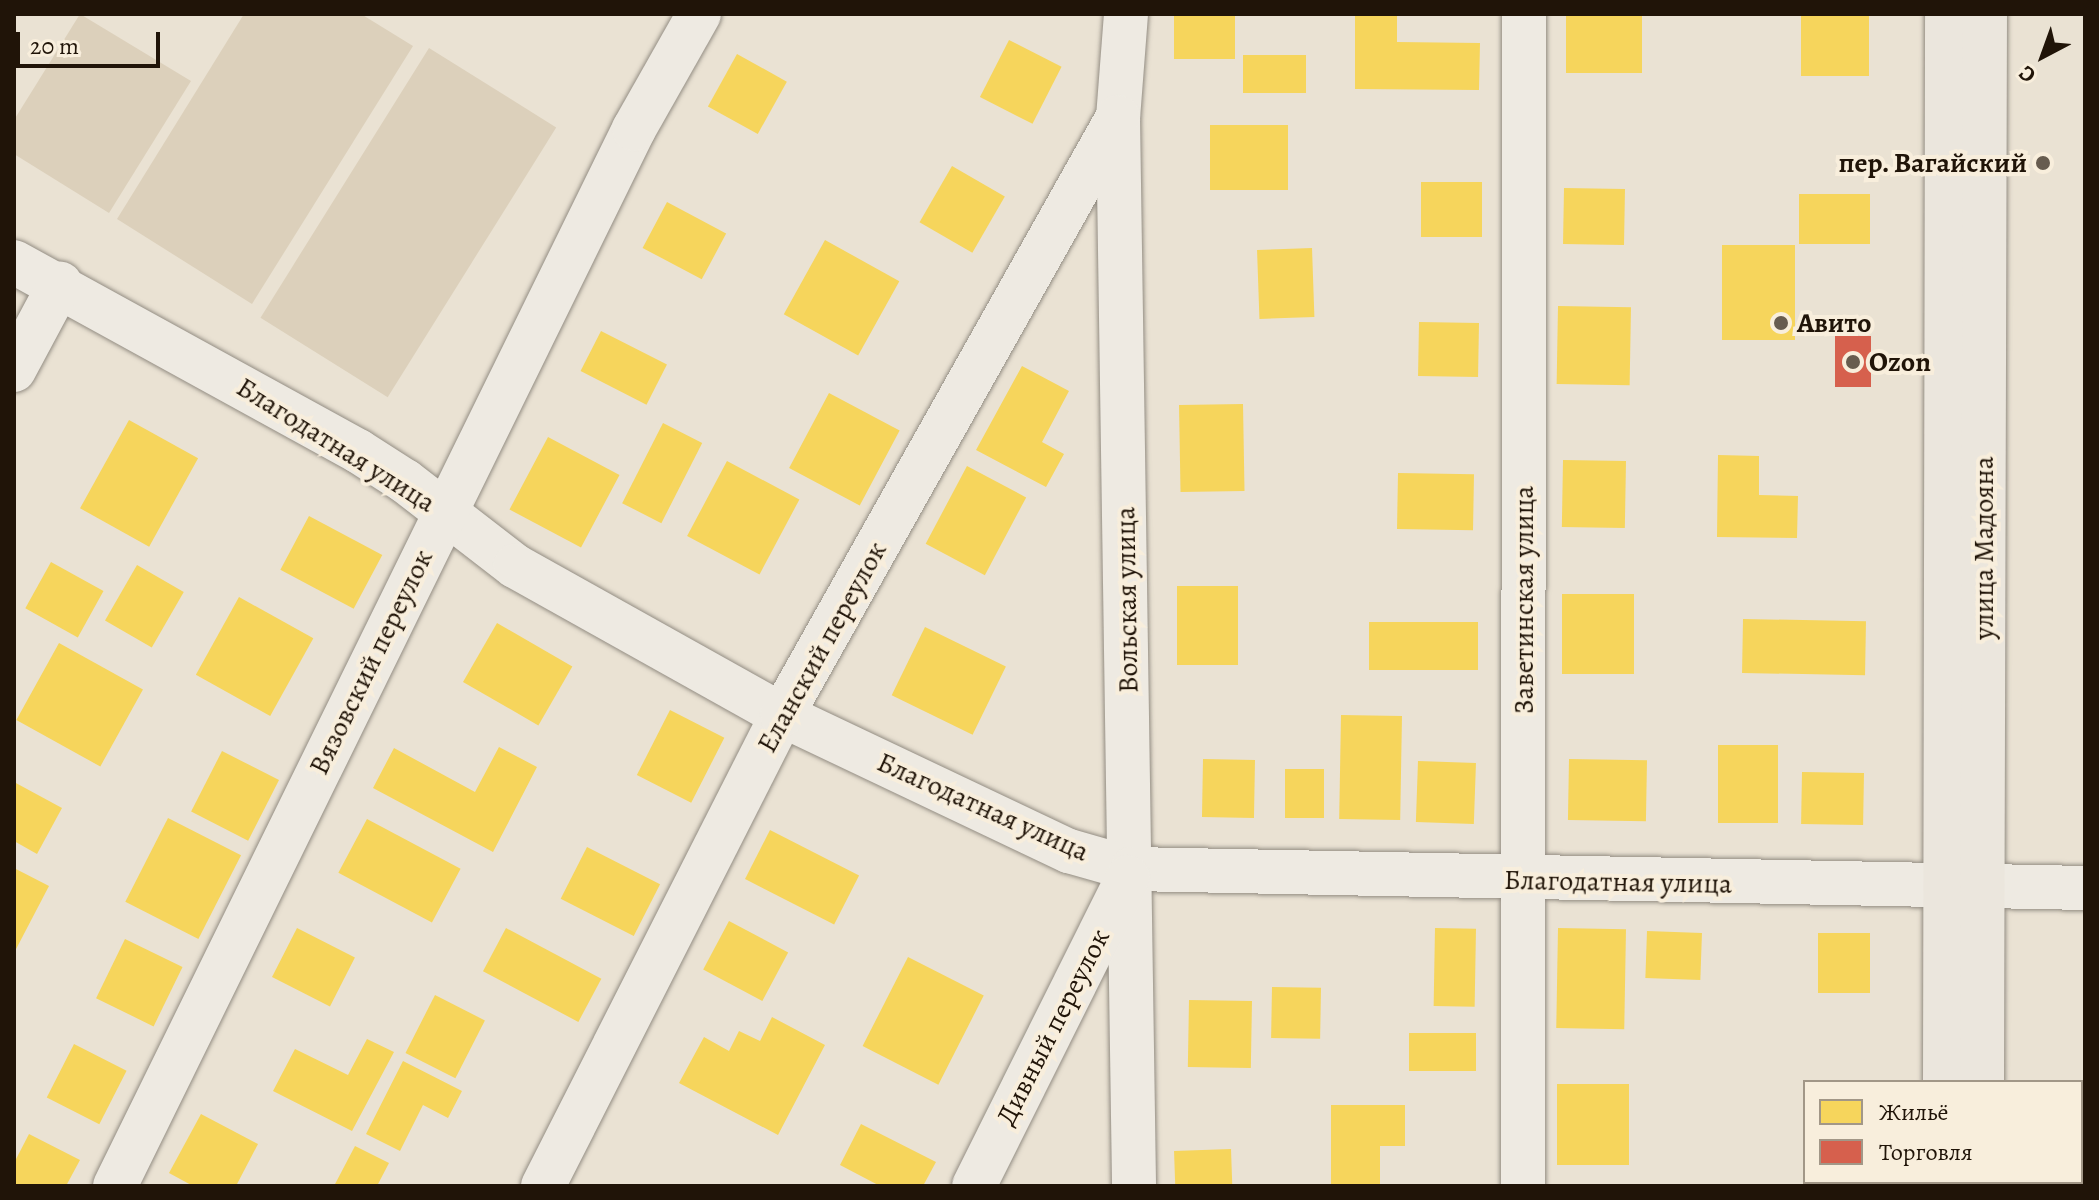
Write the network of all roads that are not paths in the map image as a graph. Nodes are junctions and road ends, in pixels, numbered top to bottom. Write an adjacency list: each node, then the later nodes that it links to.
1 (699, 14): 10 (street, Вязовский переулок)
2 (1126, 14): 6 (street, Вольская улица)
3 (1524, 14): 13 (street, Заветинская улица)
4 (1947, 14): 15 (main road, улица Мадояна)
5 (1985, 14): 15 (main road, улица Мадояна)
6 (1118, 117): 11 (street, Еланский переулок); 12 (street, Вольская улица)
7 (14, 262): 8 (street, Благодатная улица)
8 (60, 284): 9 (street); 10 (street, Благодатная улица)
9 (14, 370)
10 (445, 512): 11 (street, Благодатная улица); 18 (street, Вязовский переулок)
11 (782, 715): 12 (street, Благодатная улица); 19 (street, Еланский переулок)
12 (1132, 869): 13 (street, Благодатная улица); 20 (street, Дивный переулок); 21 (street, Вольская улица)
13 (1524, 879): 15 (street, Благодатная улица); 22 (street, Заветинская улица)
14 (2085, 888): 15 (street, Благодатная улица)
15 (1965, 889): 16 (main road, улица Мадояна); 17 (main road, улица Мадояна)
16 (1945, 1080)
17 (1982, 1080)
18 (115, 1186)
19 (543, 1186)
20 (974, 1186)
21 (1134, 1186)
22 (1523, 1186)

